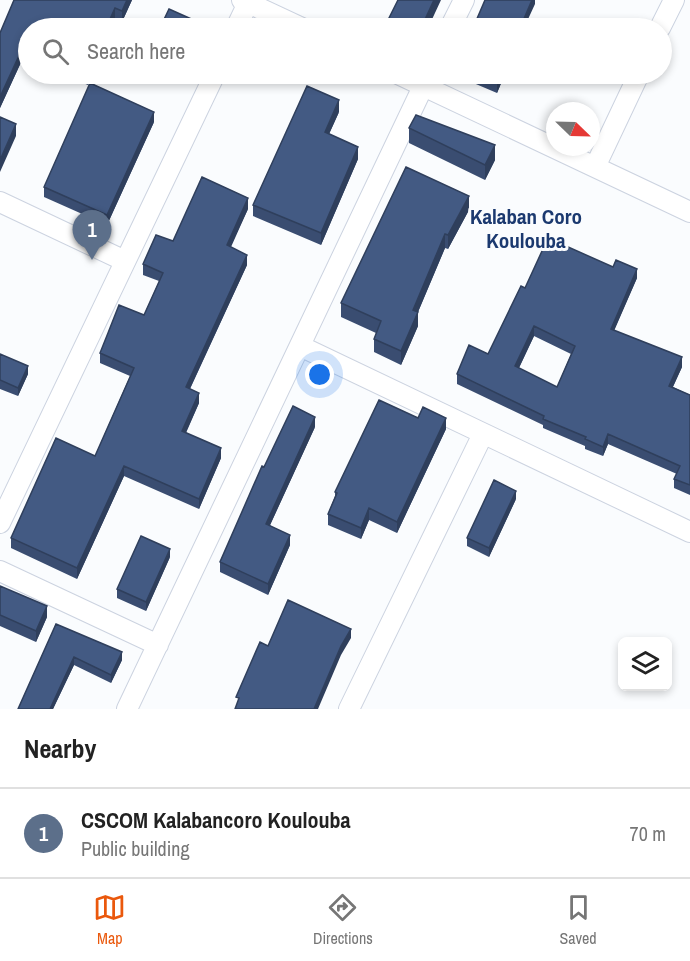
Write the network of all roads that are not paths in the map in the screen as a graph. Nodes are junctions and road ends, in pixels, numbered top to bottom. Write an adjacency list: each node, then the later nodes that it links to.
1 (464, 0): 6 (street)
2 (674, 0): 7 (street)
3 (245, 2): 4 (street); 5 (street)
4 (239, 18)
5 (280, 18)
6 (455, 18)
7 (665, 18)
8 (210, 84): 15 (street)
9 (424, 84): 16 (street)
10 (434, 84): 12 (street)
11 (634, 84): 12 (street)
12 (595, 167): 14 (street)
13 (0, 202): 15 (street)
14 (690, 212)
15 (125, 261): 18 (street)
16 (300, 346): 17 (street); 21 (street)
17 (483, 434): 19 (street); 23 (street)
18 (0, 523)
19 (690, 532)
20 (0, 571): 21 (street)
21 (158, 645): 22 (street)
22 (127, 709)
23 (349, 709)

